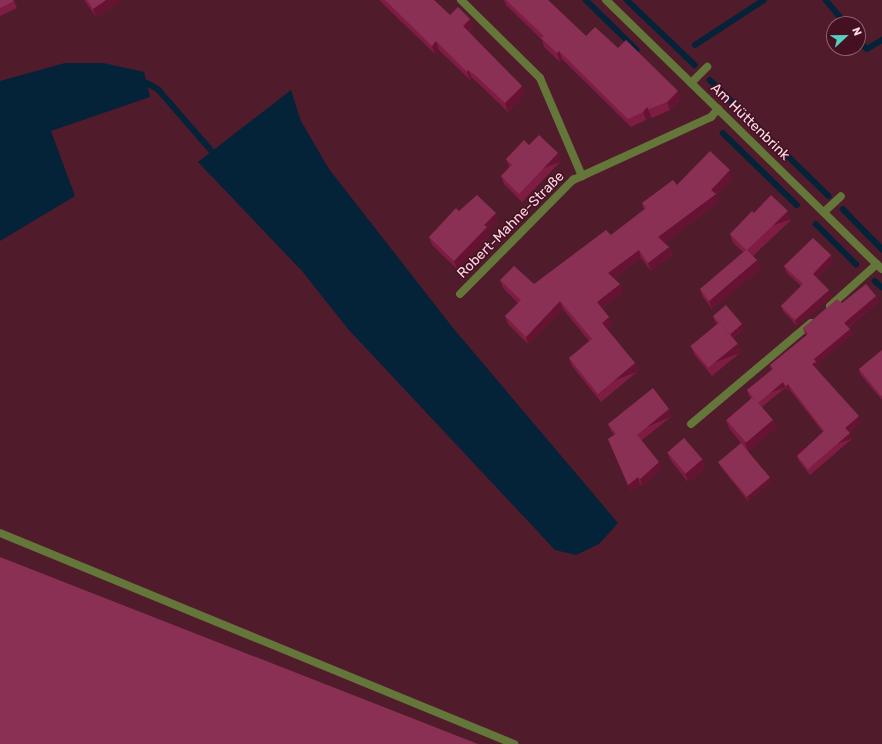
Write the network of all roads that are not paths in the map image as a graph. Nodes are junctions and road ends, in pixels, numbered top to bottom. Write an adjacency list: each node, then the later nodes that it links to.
1 (461, 0): 6 (street, Robert-Mahne-Straße)
2 (606, 0): 4 (street, Am Hüttenbrink)
3 (707, 66): 4 (street)
4 (692, 83): 5 (street, Am Hüttenbrink)
5 (718, 109): 6 (street, Robert-Mahne-Straße); 8 (street, Am Hüttenbrink)
6 (582, 176): 10 (street, Robert-Mahne-Straße)
7 (840, 196): 8 (street)
8 (824, 212): 9 (street, Am Hüttenbrink)
9 (880, 264): 11 (street, Am Hüttenbrink)
10 (460, 294)
11 (691, 424)
12 (0, 533): 13 (street)
13 (514, 744)

